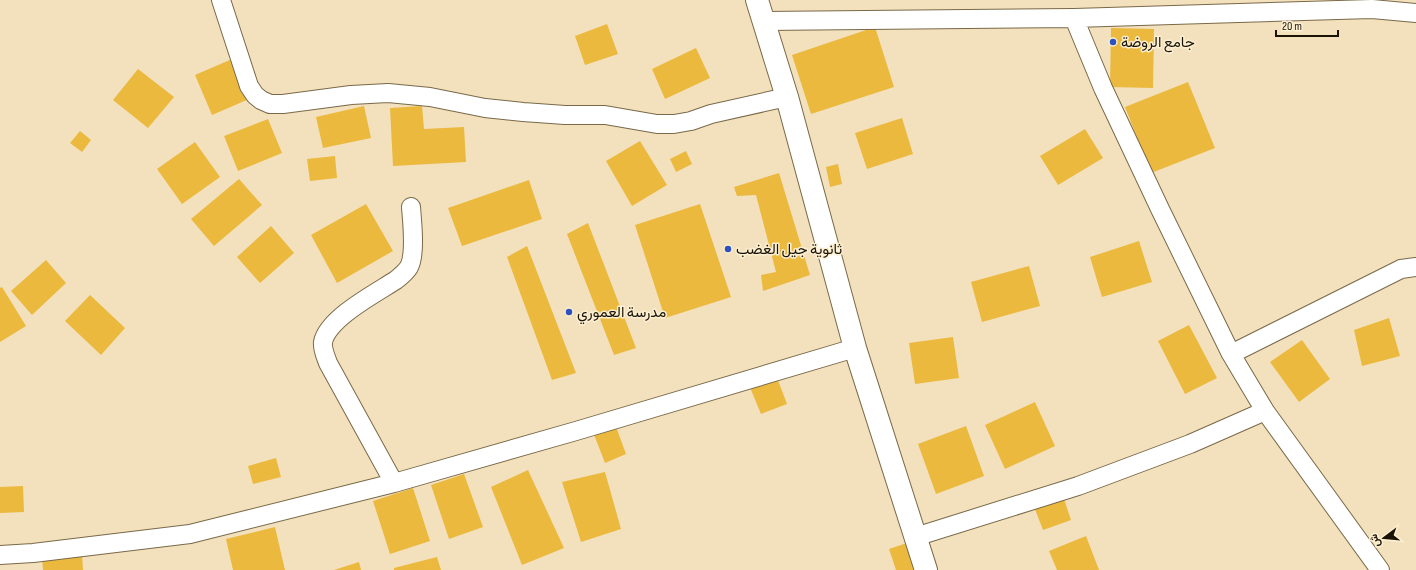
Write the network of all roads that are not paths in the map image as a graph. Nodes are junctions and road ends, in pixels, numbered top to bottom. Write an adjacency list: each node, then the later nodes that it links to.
1 (221, 0): 6 (street)
2 (757, 0): 5 (main road)
3 (1416, 13): 4 (street)
4 (1074, 18): 5 (street); 10 (street)
5 (764, 21): 6 (main road)
6 (787, 96): 9 (main road)
7 (411, 207): 12 (street)
8 (1416, 267): 10 (street)
9 (855, 348): 12 (street); 13 (main road)
10 (1231, 354): 11 (street)
11 (1265, 411): 13 (street); 16 (street)
12 (394, 483): 14 (street)
13 (915, 537): 15 (main road)
14 (0, 555)
15 (926, 570)
16 (1380, 570)

